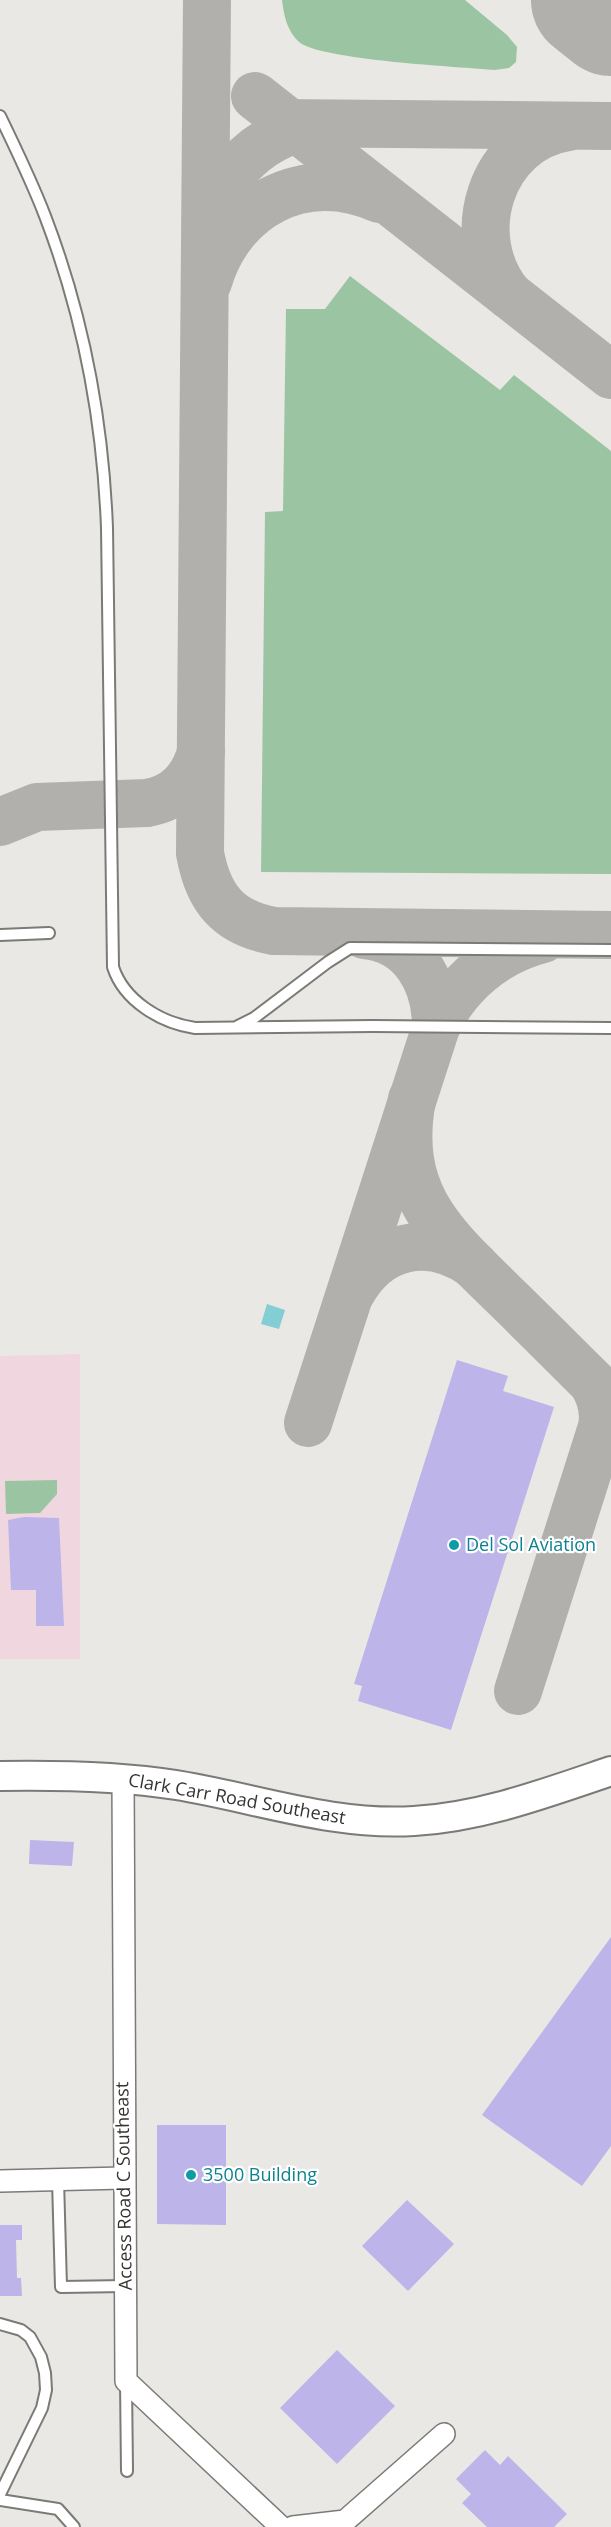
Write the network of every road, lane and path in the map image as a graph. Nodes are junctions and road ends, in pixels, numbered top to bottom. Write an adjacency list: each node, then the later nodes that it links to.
1 (0, 116): 5 (lane)
2 (49, 933): 3 (lane)
3 (0, 935)
4 (611, 950): 5 (lane)
5 (230, 1028): 6 (lane)
6 (611, 1028)
7 (611, 1771): 9 (street, Clark Carr Road Southeast)
8 (0, 1776): 9 (street, Clark Carr Road Southeast)
9 (123, 1778): 10 (street, Access Road C Southeast)
10 (123, 2178): 11 (street); 13 (street, Access Road C Southeast)
11 (58, 2180): 12 (street); 13 (lane)
12 (0, 2181)
13 (125, 2286): 15 (street, Access Road C Southeast)
14 (0, 2324): 18 (lane)
15 (126, 2381): 17 (lane); 21 (street)
16 (444, 2433): 22 (street)
17 (127, 2471)
18 (0, 2494)
19 (0, 2500): 20 (lane)
20 (74, 2527)
21 (281, 2527)
22 (293, 2527)

